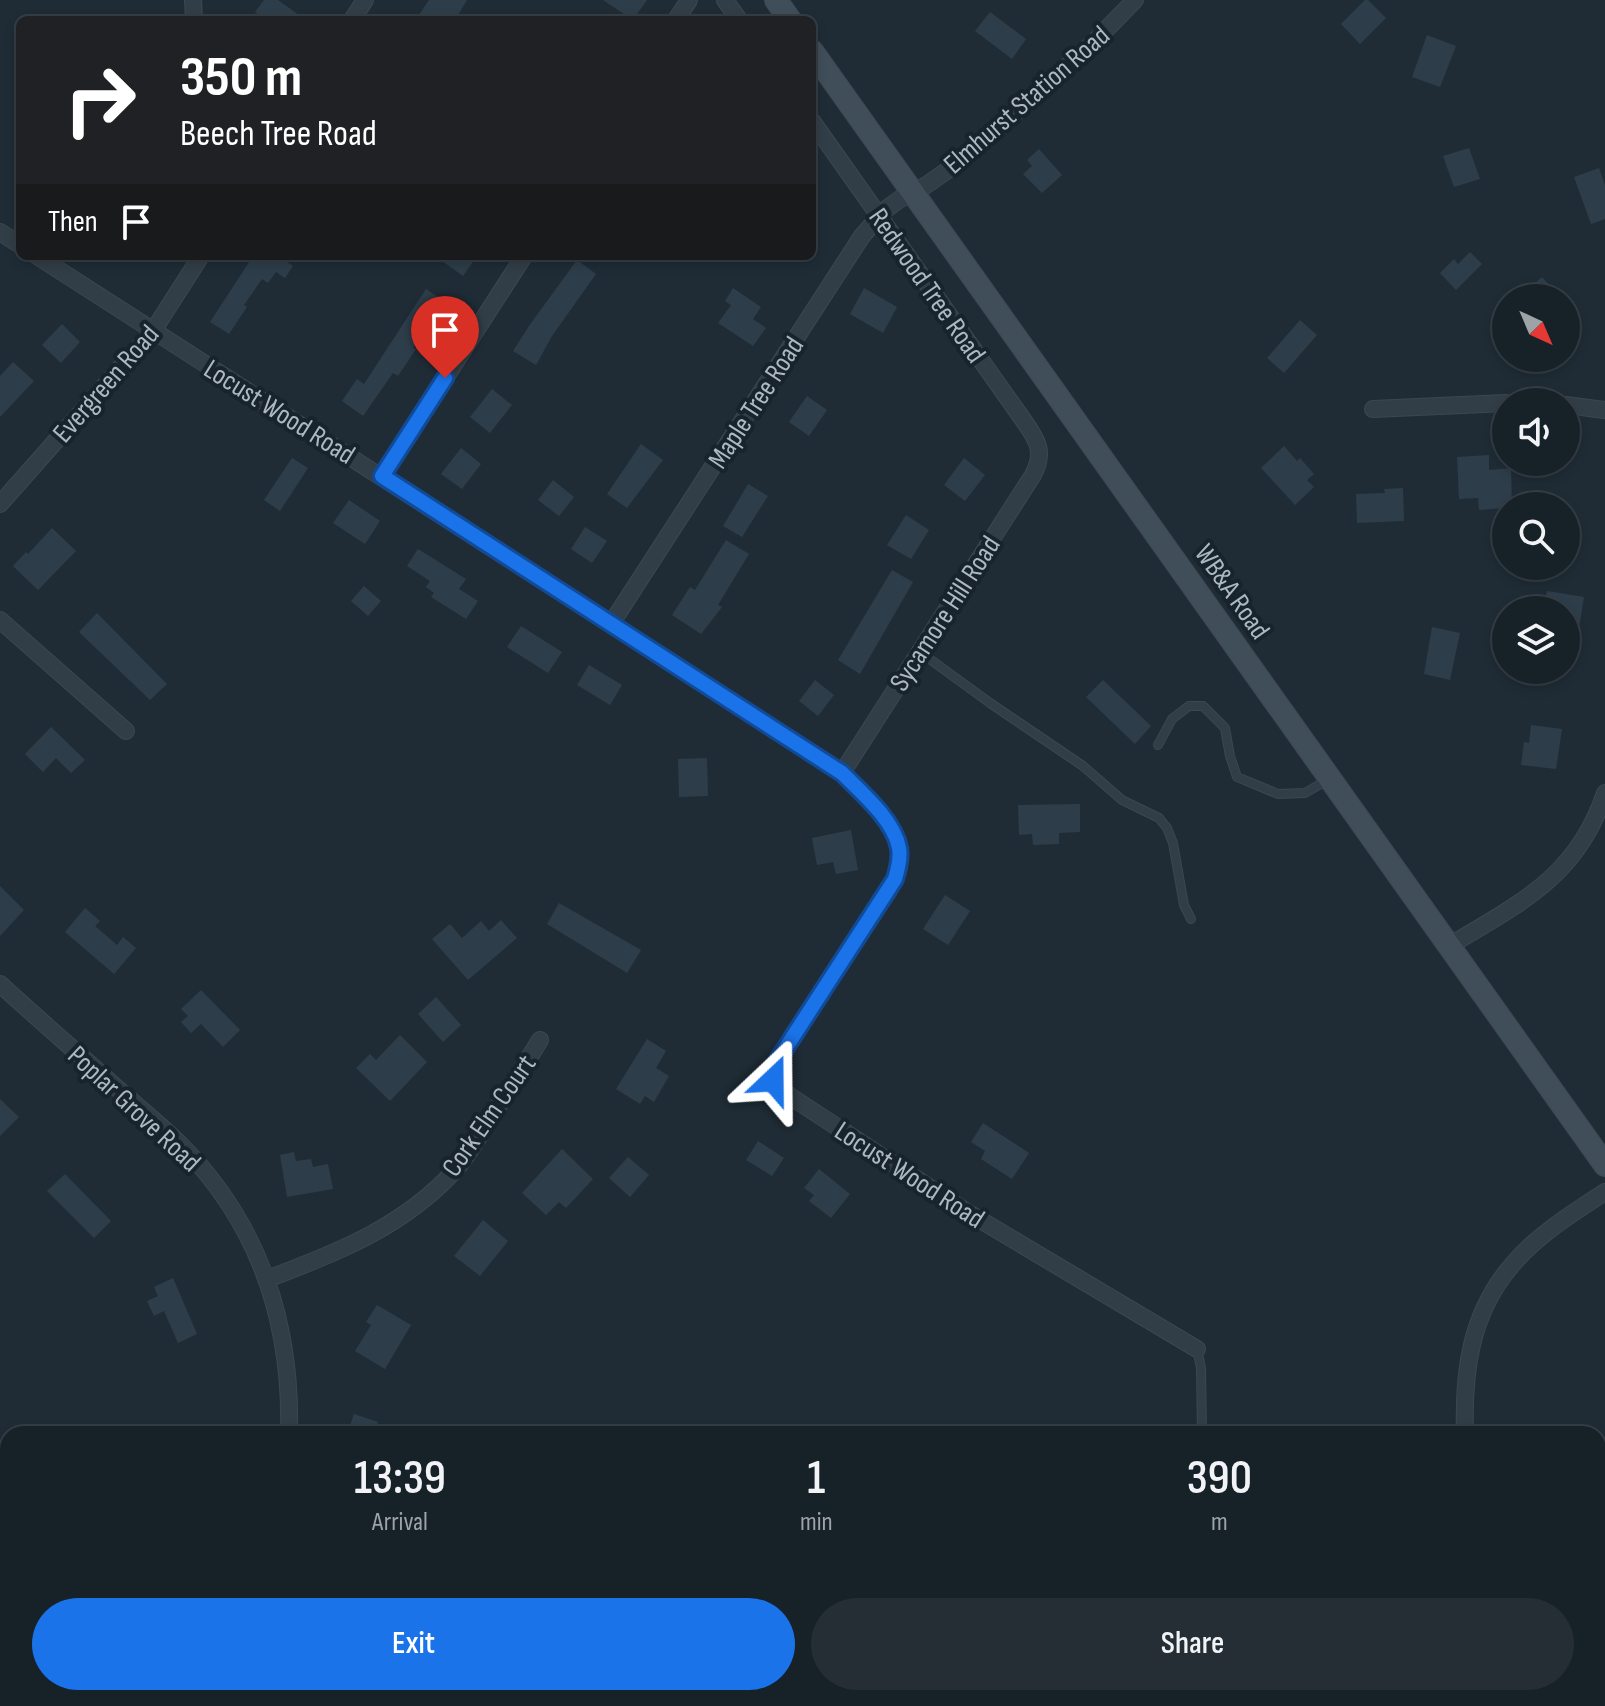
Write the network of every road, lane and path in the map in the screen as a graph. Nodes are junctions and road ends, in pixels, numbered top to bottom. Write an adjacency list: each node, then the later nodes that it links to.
1 (1135, 0): 4 (street, Elmhurst Station Road)
2 (816, 57): 4 (street, WB&A Road)
3 (816, 127): 5 (street, Redwood Tree Road)
4 (912, 192): 5 (street, Maple Tree Road); 23 (street, WB&A Road)
5 (880, 216): 14 (street, Redwood Tree Road); 18 (street, Maple Tree Road)
6 (43, 260): 9 (street, Locust Wood Road)
7 (198, 260): 9 (street, Evergreen Road)
8 (521, 260): 15 (street)
9 (153, 331): 15 (street, Locust Wood Road); 16 (street, Evergreen Road)
10 (1492, 404): 12 (street)
11 (1580, 407): 13 (street)
12 (1373, 409)
13 (1605, 410)
14 (1040, 451): 19 (street, Sycamore Hill Road)
15 (382, 476): 18 (street, Locust Wood Road)
16 (0, 504)
17 (0, 620): 20 (street)
18 (611, 624): 22 (street, Locust Wood Road)
19 (920, 651): 22 (street, Sycamore Hill Road); 25 (lane)
20 (126, 731)
21 (1158, 745): 23 (lane)
22 (842, 773): 32 (street, Locust Wood Road)
23 (1330, 779): 26 (street, WB&A Road)
24 (1605, 793): 26 (street)
25 (1191, 919)
26 (1449, 946): 29 (street, WB&A Road)
27 (0, 984): 31 (street, Poplar Grove Road)
28 (540, 1040): 31 (street, Cork Elm Court)
29 (1605, 1165)
30 (1605, 1192): 35 (street)
31 (267, 1279): 33 (street, Poplar Grove Road)
32 (1197, 1349): 34 (lane)
33 (289, 1426)
34 (1202, 1426)
35 (1465, 1426)

